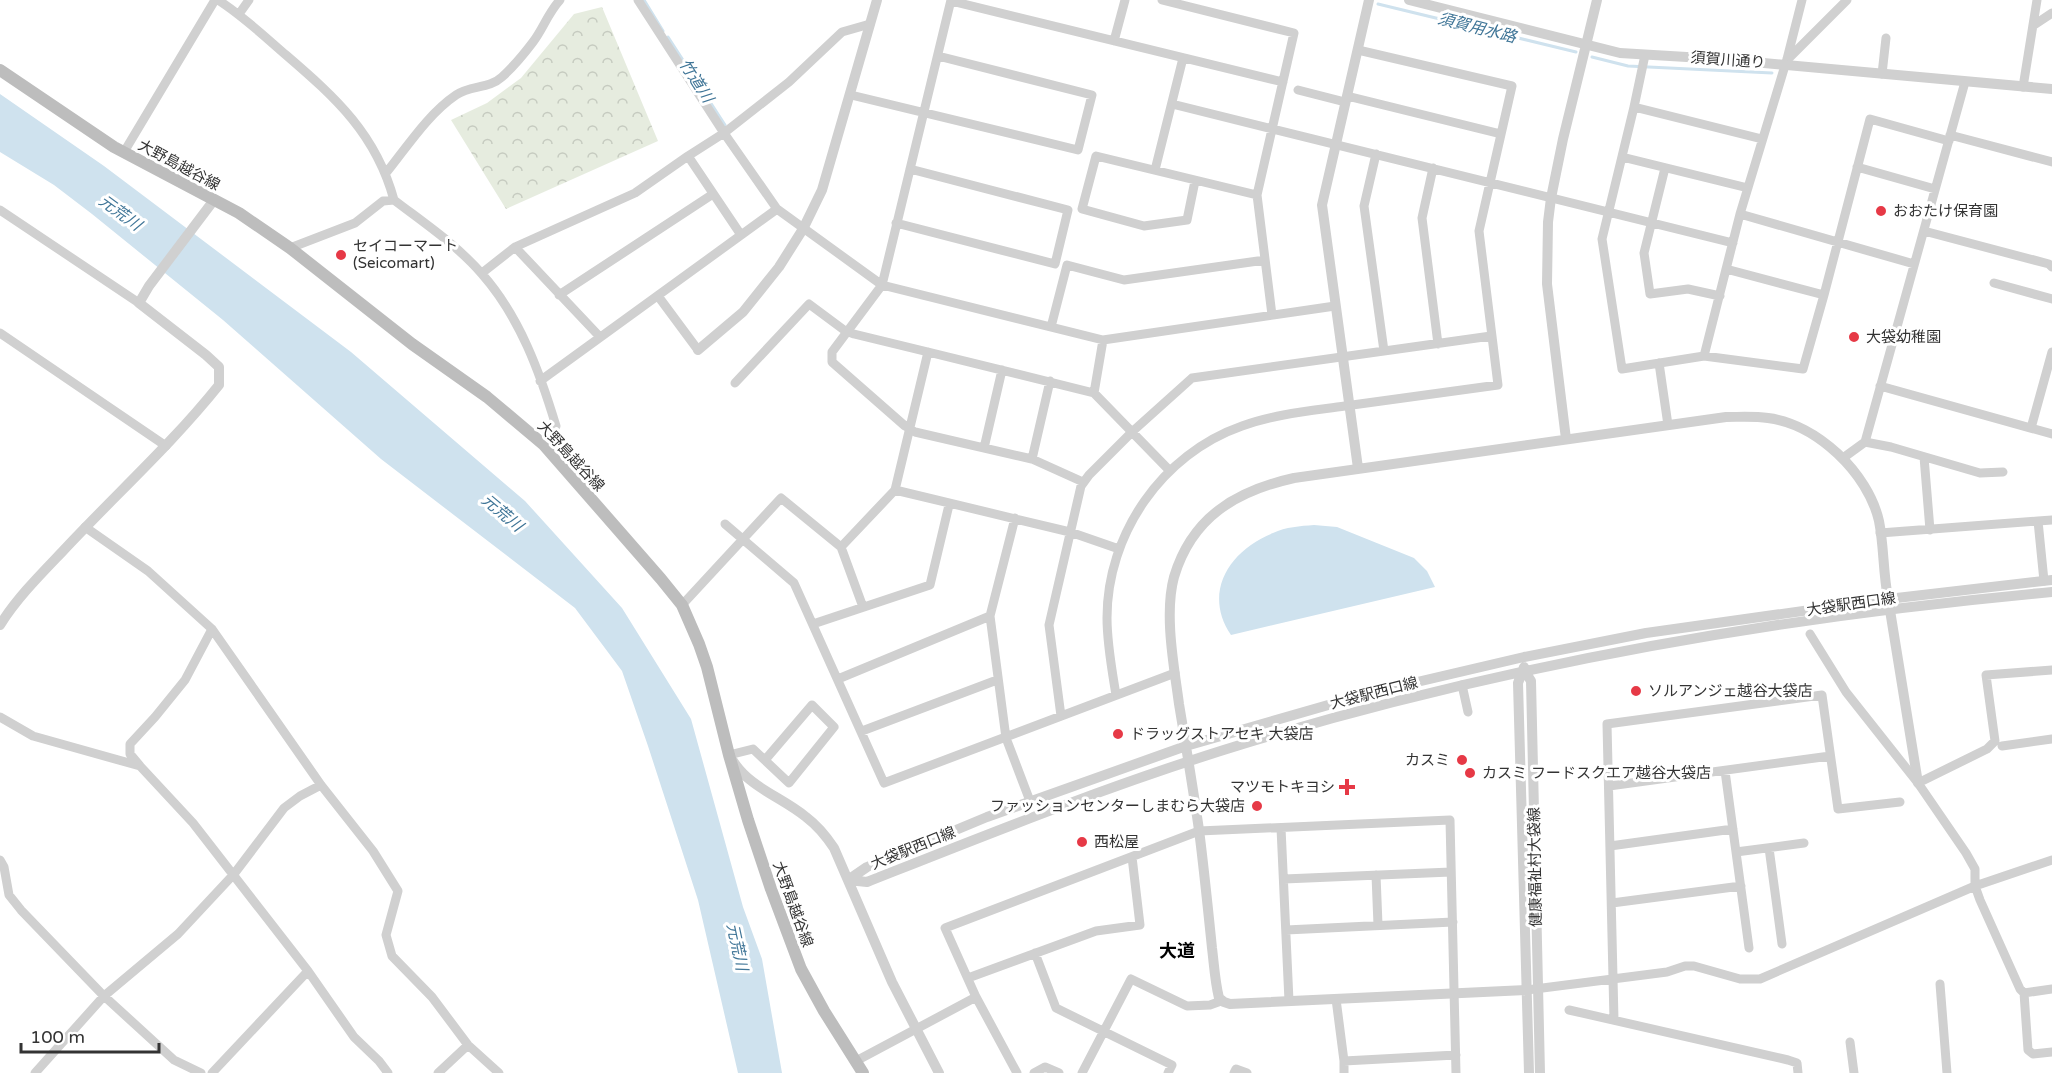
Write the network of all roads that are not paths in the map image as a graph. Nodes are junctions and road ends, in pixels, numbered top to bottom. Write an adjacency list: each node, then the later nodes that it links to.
1 (217, 0): 17 (street); 46 (street)
2 (249, 0): 17 (street)
3 (560, 0): 56 (street)
4 (638, 0): 41 (street)
5 (877, 0): 18 (street)
6 (951, 0): 21 (street); 25 (street)
7 (1125, 0): 21 (street)
8 (1162, 0): 30 (street)
9 (1369, 0): 23 (street)
10 (1409, 0): 15 (street, 須賀川通り)
11 (1597, 0): 22 (street)
12 (1802, 0): 27 (street)
13 (1847, 0): 27 (street)
14 (2037, 0): 19 (street)
15 (1431, 3): 22 (street, 須賀川通り)
16 (2052, 13): 19 (street)
17 (239, 14): 56 (street)
18 (870, 24): 35 (street); 41 (street)
19 (2034, 25): 32 (street)
20 (1886, 38): 29 (street)
21 (1114, 41): 26 (street)
22 (1586, 45): 24 (street, 須賀川通り); 63 (street)
23 (1358, 50): 36 (street); 42 (street)
24 (1645, 55): 27 (street, 須賀川通り); 38 (street)
25 (938, 56): 39 (street); 39 (street)
26 (1183, 58): 30 (street); 37 (street)
27 (1786, 62): 29 (street, 須賀川通り); 44 (street)
28 (0, 70): 46 (main road, 大野島越谷線)
29 (1882, 74): 31 (street, 須賀川通り)
30 (1283, 82): 40 (street)
31 (1965, 82): 32 (street, 須賀川通り); 43 (street)
32 (2023, 87): 33 (street, 須賀川通り)
33 (2052, 89)
34 (1298, 90): 36 (street)
35 (850, 95): 39 (street); 72 (street)
36 (1346, 99): 42 (street); 45 (street)
37 (1172, 104): 40 (street); 55 (street)
38 (1634, 107): 44 (street); 49 (street)
39 (923, 113): 54 (street)
40 (1272, 129): 45 (street); 62 (street)
41 (724, 133): 48 (street); 66 (street)
42 (1501, 134): 58 (street)
43 (1949, 138): 50 (street); 53 (street); 60 (street)
44 (1762, 139): 59 (street)
45 (1336, 144): 47 (street); 92 (street)
46 (124, 152): 64 (main road, 大野島越谷線)
47 (1376, 154): 51 (street); 102 (street)
48 (688, 156): 61 (street); 77 (street)
49 (1622, 157): 52 (street); 68 (street)
50 (2052, 162)
51 (1433, 168): 58 (street); 100 (street)
52 (1665, 168): 59 (street); 70 (street)
53 (1857, 168): 60 (street); 75 (street)
54 (910, 169): 71 (street); 71 (street)
55 (1155, 170): 57 (street); 57 (street)
56 (386, 173): 65 (street)
57 (1195, 181): 62 (street)
58 (1490, 183): 63 (street); 97 (street)
59 (1748, 188): 69 (street)
60 (1935, 189): 73 (street)
61 (713, 194): 74 (street); 86 (street)
62 (1257, 195): 79 (street)
63 (1551, 198): 68 (street); 122 (street)
64 (214, 200): 78 (main road, 大野島越谷線); 91 (street)
65 (394, 200): 78 (street); 83 (street)
66 (777, 209): 72 (street); 74 (street)
67 (0, 210): 91 (street)
68 (1608, 212): 70 (street); 107 (street)
69 (1740, 214): 75 (street); 76 (street)
70 (1652, 222): 76 (street); 89 (street)
71 (897, 223): 85 (street)
72 (803, 229): 85 (street); 101 (street)
73 (1924, 231): 80 (street); 81 (street)
74 (741, 235): 88 (street)
75 (1838, 242): 81 (street); 87 (street)
76 (1733, 243): 82 (street)
77 (515, 247): 83 (street); 86 (street)
78 (290, 248): 124 (main road, 大野島越谷線)
79 (1265, 260): 93 (street); 94 (street)
80 (2051, 262)
81 (1914, 264): 112 (street)
82 (1726, 269): 87 (street); 89 (street)
83 (482, 273): 109 (street)
84 (1994, 283): 90 (street)
85 (882, 285): 94 (street); 95 (street)
86 (559, 295): 98 (street)
87 (1824, 295): 106 (street)
88 (658, 296): 98 (street); 101 (street)
89 (1720, 296): 106 (street)
90 (2052, 299)
91 (139, 303): 125 (street)
92 (1335, 306): 93 (street); 105 (street)
93 (1272, 315): 99 (street)
94 (1051, 327): 99 (street)
95 (848, 332): 103 (street); 111 (street); 119 (street)
96 (0, 333): 125 (street)
97 (1491, 336): 100 (street); 116 (street)
98 (600, 337): 109 (street)
99 (1103, 340): 113 (street)
100 (1438, 344): 102 (street)
101 (698, 350)
102 (1384, 351): 105 (street)
103 (928, 352): 108 (street); 119 (street)
104 (2052, 352): 115 (street)
105 (1343, 356): 116 (street); 120 (street)
106 (1704, 357): 107 (street)
107 (1659, 363): 117 (street)
108 (1002, 370): 110 (street); 126 (street)
109 (540, 381): 124 (street)
110 (1050, 381): 113 (street); 129 (street)
111 (735, 382)
112 (1880, 386): 118 (street); 123 (street)
113 (1094, 393): 120 (street)
114 (2052, 393): 115 (street)
115 (2041, 394): 118 (street)
116 (1350, 405): 130 (street); 131 (street)
117 (1668, 425): 122 (street); 128 (street)
118 (2031, 428): 121 (street)
119 (910, 429): 126 (street); 134 (street)
120 (1133, 431): 131 (street); 133 (street)
121 (2052, 434)
122 (1566, 439): 130 (street)
123 (1865, 442): 127 (street); 128 (street)
124 (544, 445): 150 (main road, 大野島越谷線)
125 (166, 446): 140 (street)
126 (984, 448): 129 (street)
127 (1924, 457): 132 (street); 141 (street)
128 (1843, 458): 143 (street)
129 (1032, 459): 133 (street)
130 (1358, 468): 161 (street)
131 (1170, 471): 146 (street)
132 (2003, 472)
133 (1083, 482): 142 (street)
134 (895, 490): 135 (street); 145 (street)
135 (950, 505): 136 (street); 151 (street)
136 (1015, 518): 142 (street); 153 (street)
137 (2052, 520): 138 (street)
138 (2038, 521): 141 (street); 147 (street)
139 (725, 524): 144 (street)
140 (85, 527): 155 (street); 156 (street)
141 (1930, 530): 143 (street)
142 (1070, 532): 146 (street); 167 (street)
143 (1880, 533): 149 (street)
144 (742, 538): 145 (street); 150 (street); 154 (street)
145 (841, 547): 151 (street)
146 (1119, 549): 165 (street)
147 (2048, 581): 149 (street, 大袋駅西口線)
148 (2052, 592): 152 (street, 大袋駅西口線)
149 (1888, 599): 152 (street); 158 (street, 大袋駅西口線)
150 (682, 605): 174 (main road, 大野島越谷線)
151 (863, 607): 154 (street)
152 (1891, 610): 159 (street, 大袋駅西口線); 180 (street)
153 (990, 616): 162 (street); 163 (street)
154 (813, 624): 162 (street)
155 (0, 625)
156 (212, 629): 178 (street); 181 (street)
157 (1810, 634): 180 (street)
158 (1524, 657): 159 (street, 健康福祉村大袋線); 172 (street, 大袋駅西口線)
159 (1524, 670): 164 (street, 大袋駅西口線); 213 (street, 健康福祉村大袋線)
160 (2052, 670): 180 (street)
161 (1175, 673): 165 (street); 172 (street)
162 (838, 680): 169 (street)
163 (997, 680): 169 (street); 170 (street)
164 (1462, 685): 166 (street); 177 (street, 大袋駅西口線)
165 (1116, 695): 167 (street)
166 (1468, 712)
167 (1061, 716): 170 (street)
168 (0, 717): 178 (street)
169 (862, 731): 170 (street)
170 (1006, 738): 183 (street)
171 (2052, 739): 173 (street)
172 (1186, 746): 177 (street); 183 (street, 大袋駅西口線)
173 (2002, 746)
174 (729, 755): 176 (street); 199 (street); 230 (main road, 大野島越谷線)
175 (1830, 756): 179 (street); 182 (street); 184 (street)
176 (765, 760): 176 (street)
177 (1188, 761): 187 (street); 199 (street, 大袋駅西口線)
178 (140, 766): 196 (street)
179 (1725, 771): 182 (street); 186 (street)
180 (1918, 783): 201 (street)
181 (321, 784): 196 (street); 227 (street)
182 (1609, 786): 189 (street)
183 (1030, 801): 199 (street, 大袋駅西口線)
184 (1900, 802)
185 (1281, 828): 187 (street); 195 (street); 198 (street)
186 (1733, 829): 189 (street); 191 (street)
187 (1199, 831): 192 (street); 220 (street)
188 (1804, 843): 190 (street)
189 (1610, 846): 202 (street)
190 (1769, 848): 191 (street); 206 (street)
191 (1736, 852): 200 (street)
192 (1132, 857): 208 (street); 210 (street)
193 (0, 860): 217 (street)
194 (2052, 860): 201 (street)
195 (1451, 872): 197 (street); 203 (street)
196 (234, 874): 209 (street); 217 (street)
197 (1376, 875): 198 (street); 204 (street)
198 (1284, 879): 205 (street)
199 (848, 880): 224 (street)
200 (1741, 886): 202 (street); 207 (street)
201 (1975, 886): 211 (street); 215 (street)
202 (1612, 903): 211 (street)
203 (1453, 922): 204 (street); 216 (street)
204 (1378, 925): 205 (street)
205 (1286, 930): 221 (street)
206 (1782, 944)
207 (1749, 948)
208 (1035, 953): 210 (street); 225 (street)
209 (308, 971): 234 (street); 235 (street)
210 (968, 978): 218 (street)
211 (1613, 979): 213 (street); 223 (street)
212 (1940, 984): 253 (street)
213 (1532, 989): 216 (street); 249 (street, 健康福祉村大袋線); 250 (street, 健康福祉村大袋線)
214 (2052, 989): 215 (street)
215 (2024, 993): 228 (street)
216 (1455, 994): 219 (street); 229 (street)
217 (104, 996): 232 (street); 233 (street)
218 (976, 996): 224 (street); 240 (street)
219 (1336, 999): 221 (street); 231 (street)
220 (1221, 1000): 221 (street); 225 (street)
221 (1289, 1001)
222 (1569, 1010): 223 (street)
223 (1614, 1020): 251 (street)
224 (915, 1029): 230 (street); 239 (street)
225 (1103, 1032): 243 (street); 244 (street)
226 (1850, 1042): 252 (street)
227 (468, 1045): 236 (street); 237 (street)
228 (2052, 1052)
229 (1456, 1055): 231 (street); 248 (street)
230 (856, 1061): 238 (main road, 大野島越谷線)
231 (1344, 1061): 247 (street)
232 (35, 1073)
233 (201, 1073)
234 (212, 1073)
235 (388, 1073)
236 (438, 1073)
237 (499, 1073)
238 (863, 1073)
239 (939, 1073)
240 (1017, 1073)
241 (1034, 1073): 242 (street)
242 (1059, 1073)
243 (1082, 1073)
244 (1168, 1073)
245 (1234, 1073): 246 (street)
246 (1247, 1073)
247 (1344, 1073)
248 (1456, 1073)
249 (1528, 1073)
250 (1540, 1073)
251 (1798, 1073)
252 (1854, 1073)
253 (1947, 1073)

